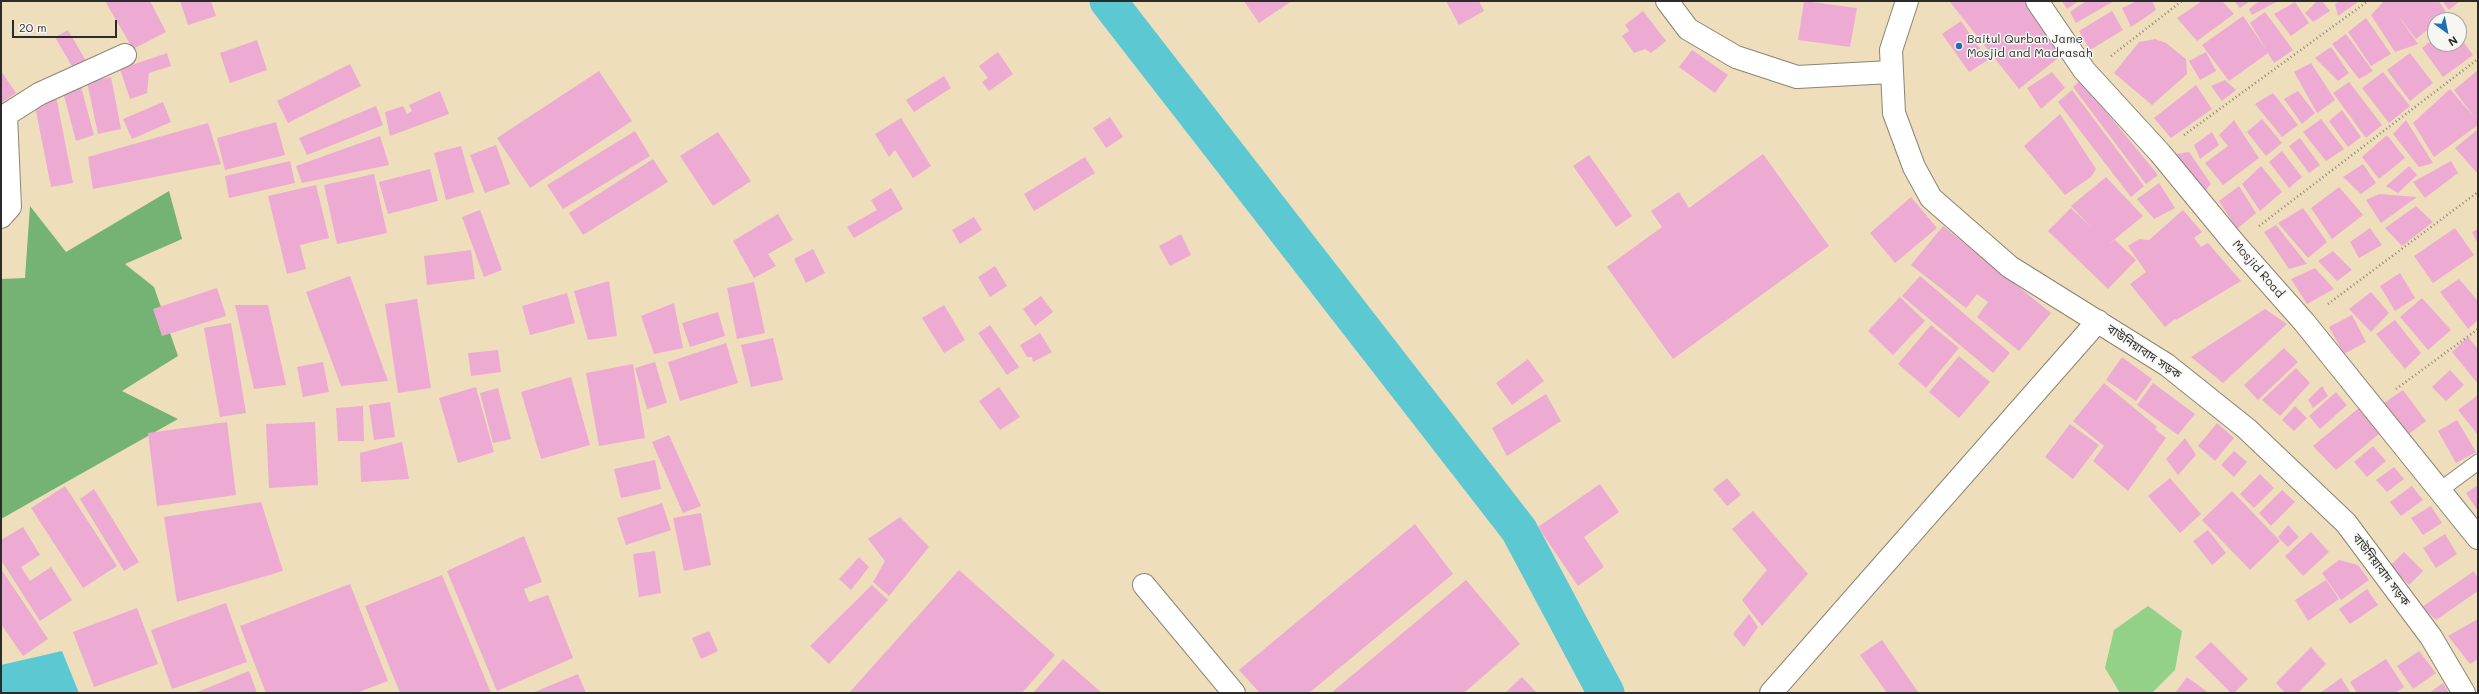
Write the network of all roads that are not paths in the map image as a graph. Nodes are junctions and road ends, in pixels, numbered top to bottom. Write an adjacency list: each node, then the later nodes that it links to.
1 (1667, 1): 5 (street)
2 (1907, 1): 5 (street, বাউনিয়াবাদ সড়ক)
3 (2037, 1): 9 (street, Mosjid Road)
4 (125, 55): 6 (street)
5 (1891, 72): 7 (street, বাউনিয়াবাদ সড়ক)
6 (1, 217)
7 (2098, 321): 13 (street); 14 (street, বাউনিয়াবাদ সড়ক)
8 (2478, 462): 9 (lane)
9 (2440, 490): 10 (street, Mosjid Road)
10 (2478, 538)
11 (1144, 585): 12 (street)
12 (1234, 693)
13 (1771, 693)
14 (2464, 693)

